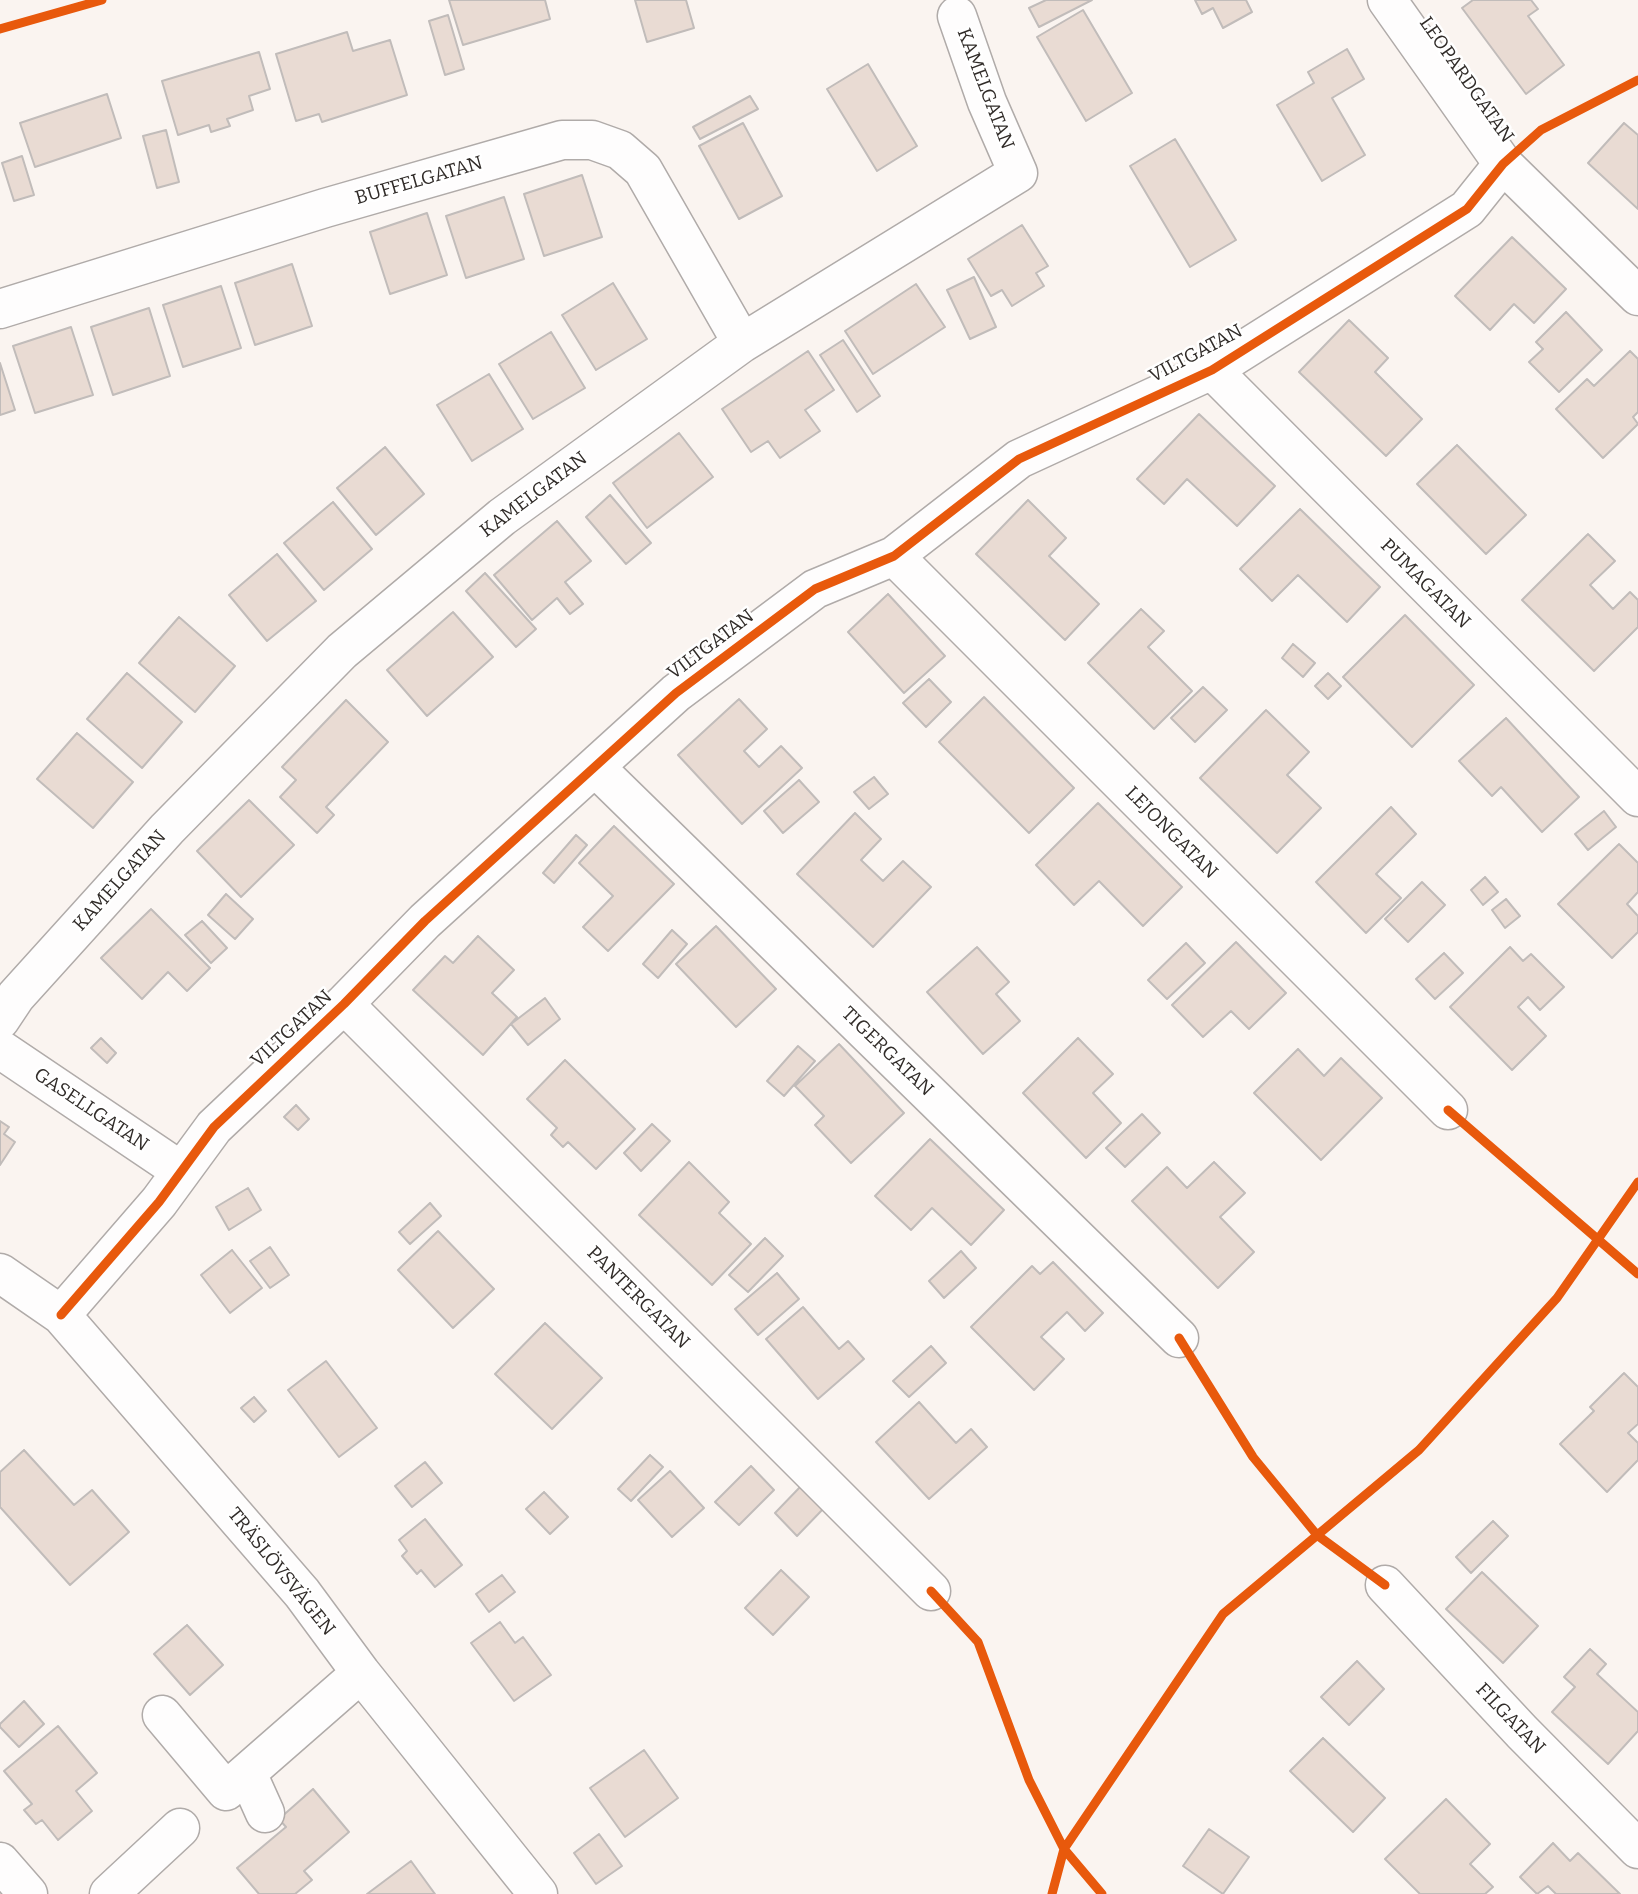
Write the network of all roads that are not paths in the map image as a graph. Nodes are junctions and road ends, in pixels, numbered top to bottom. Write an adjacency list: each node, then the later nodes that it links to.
1 (1387, 0): 3 (street, LEOPARDGATAN)
2 (957, 16): 6 (street, KAMELGATAN)
3 (1503, 164): 4 (street, LEOPARDGATAN); 7 (street, VILTGATAN)
4 (1638, 296)
5 (0, 309): 6 (street, BUFFELGATAN)
6 (742, 342): 12 (street, KAMELGATAN)
7 (1212, 370): 8 (street, VILTGATAN); 10 (street, PUMAGATAN)
8 (894, 556): 9 (street, VILTGATAN); 14 (street, LEJONGATAN)
9 (595, 767): 11 (street, VILTGATAN); 18 (street, TIGERGATAN)
10 (1638, 797)
11 (344, 1004): 15 (street, VILTGATAN); 20 (street, PANTERGATAN)
12 (0, 1020)
13 (0, 1049): 15 (street, GASELLGATAN)
14 (1448, 1110)
15 (181, 1171): 17 (street, VILTGATAN)
16 (0, 1273): 17 (street, TRÄSLÖVSVÄGEN)
17 (61, 1315): 21 (street, TRÄSLÖVSVÄGEN)
18 (1179, 1338)
19 (1385, 1586): 26 (street, FILGATAN)
20 (931, 1591)
21 (361, 1673): 23 (street); 30 (street, TRÄSLÖVSVÄGEN)
22 (162, 1715): 23 (street)
23 (247, 1773): 24 (street)
24 (265, 1812)
25 (180, 1828): 29 (street)
26 (1638, 1849)
27 (0, 1862): 28 (street)
28 (28, 1894)
29 (109, 1894)
30 (538, 1894)

